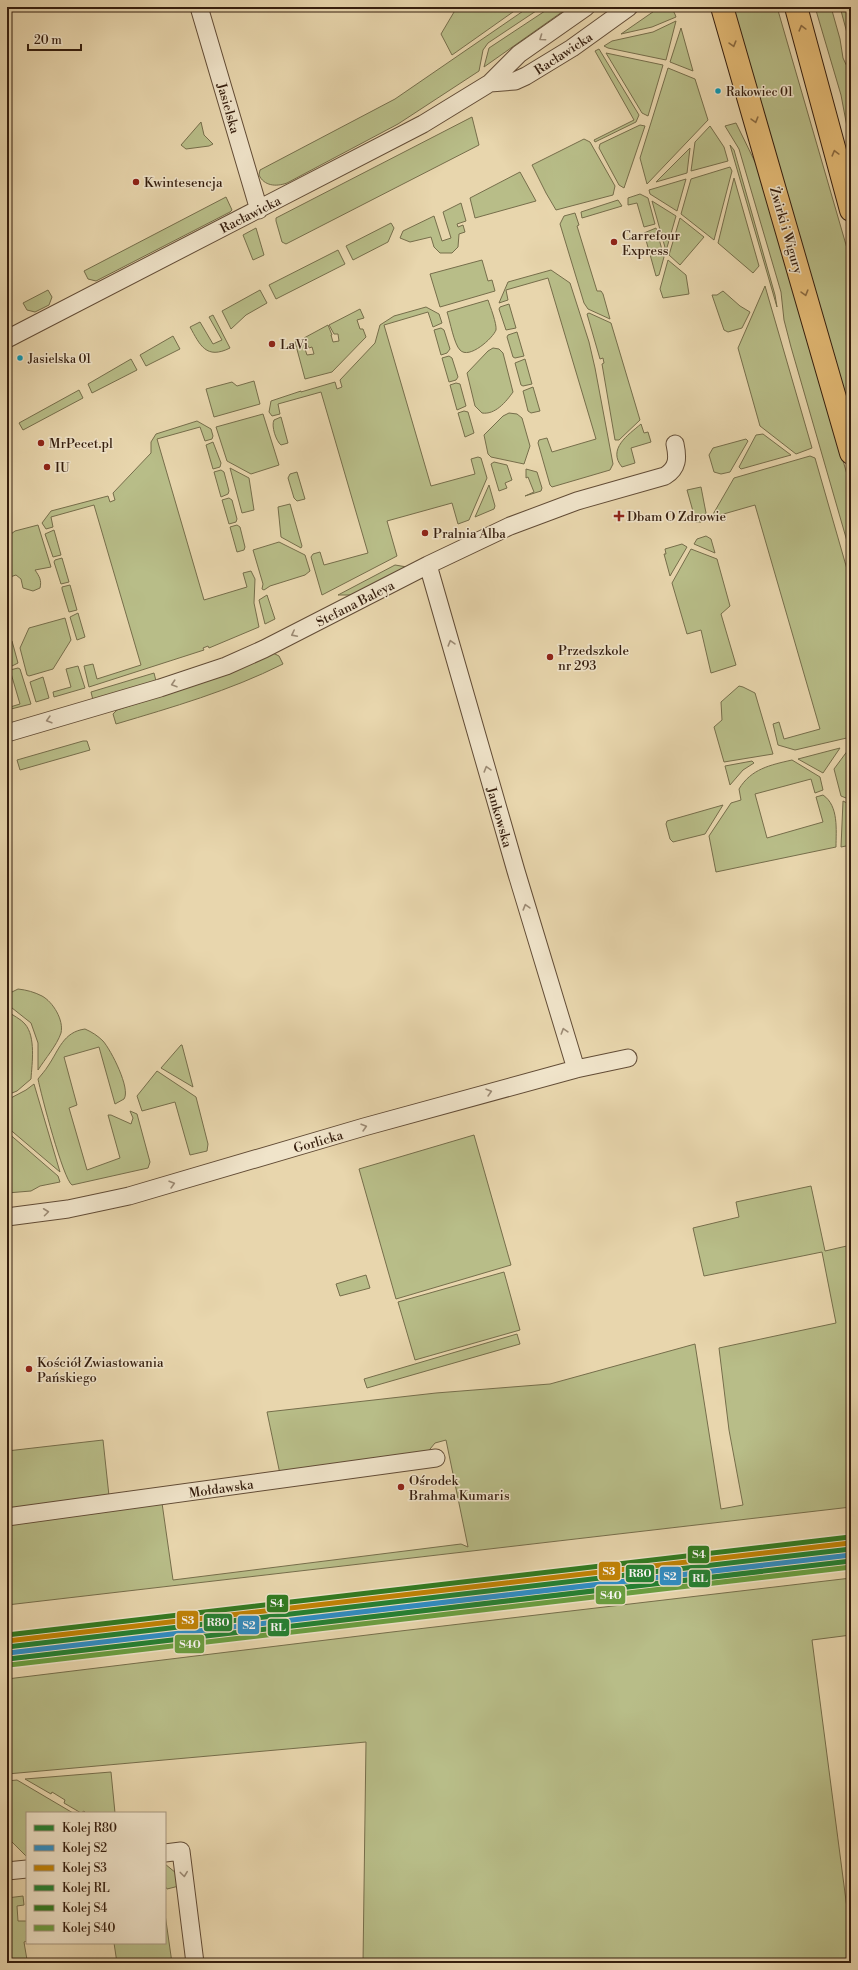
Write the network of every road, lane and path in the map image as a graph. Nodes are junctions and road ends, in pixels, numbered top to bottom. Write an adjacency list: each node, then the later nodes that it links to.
1 (199, 7): 7 (street, Jasielska)
2 (586, 7): 6 (street, Racławicka, one-way to 6)
3 (629, 7): 6 (street, Racławicka)
4 (722, 7): 11 (main road, Żwirki i Wigury, one-way to 11)
5 (796, 7): 8 (main road, one-way to 5)
6 (490, 83): 7 (street, Racławicka)
7 (259, 210): 9 (street, Racławicka)
8 (851, 210)
9 (7, 339)
10 (675, 444): 12 (street, Stefana Baleya)
11 (851, 453)
12 (428, 565): 13 (street, Stefana Baleya, one-way to 13); 15 (street, Jankowska, one-way to 12)
13 (7, 733)
14 (628, 1058): 15 (street, Gorlicka)
15 (576, 1068): 16 (street, Gorlicka, one-way to 15)
16 (7, 1217)
17 (436, 1458): 18 (street, Mołdawska)
18 (7, 1517)
19 (166, 1853): 22 (street, one-way to 22)
20 (26, 1869): 21 (street)
21 (7, 1871)
22 (195, 1963)

